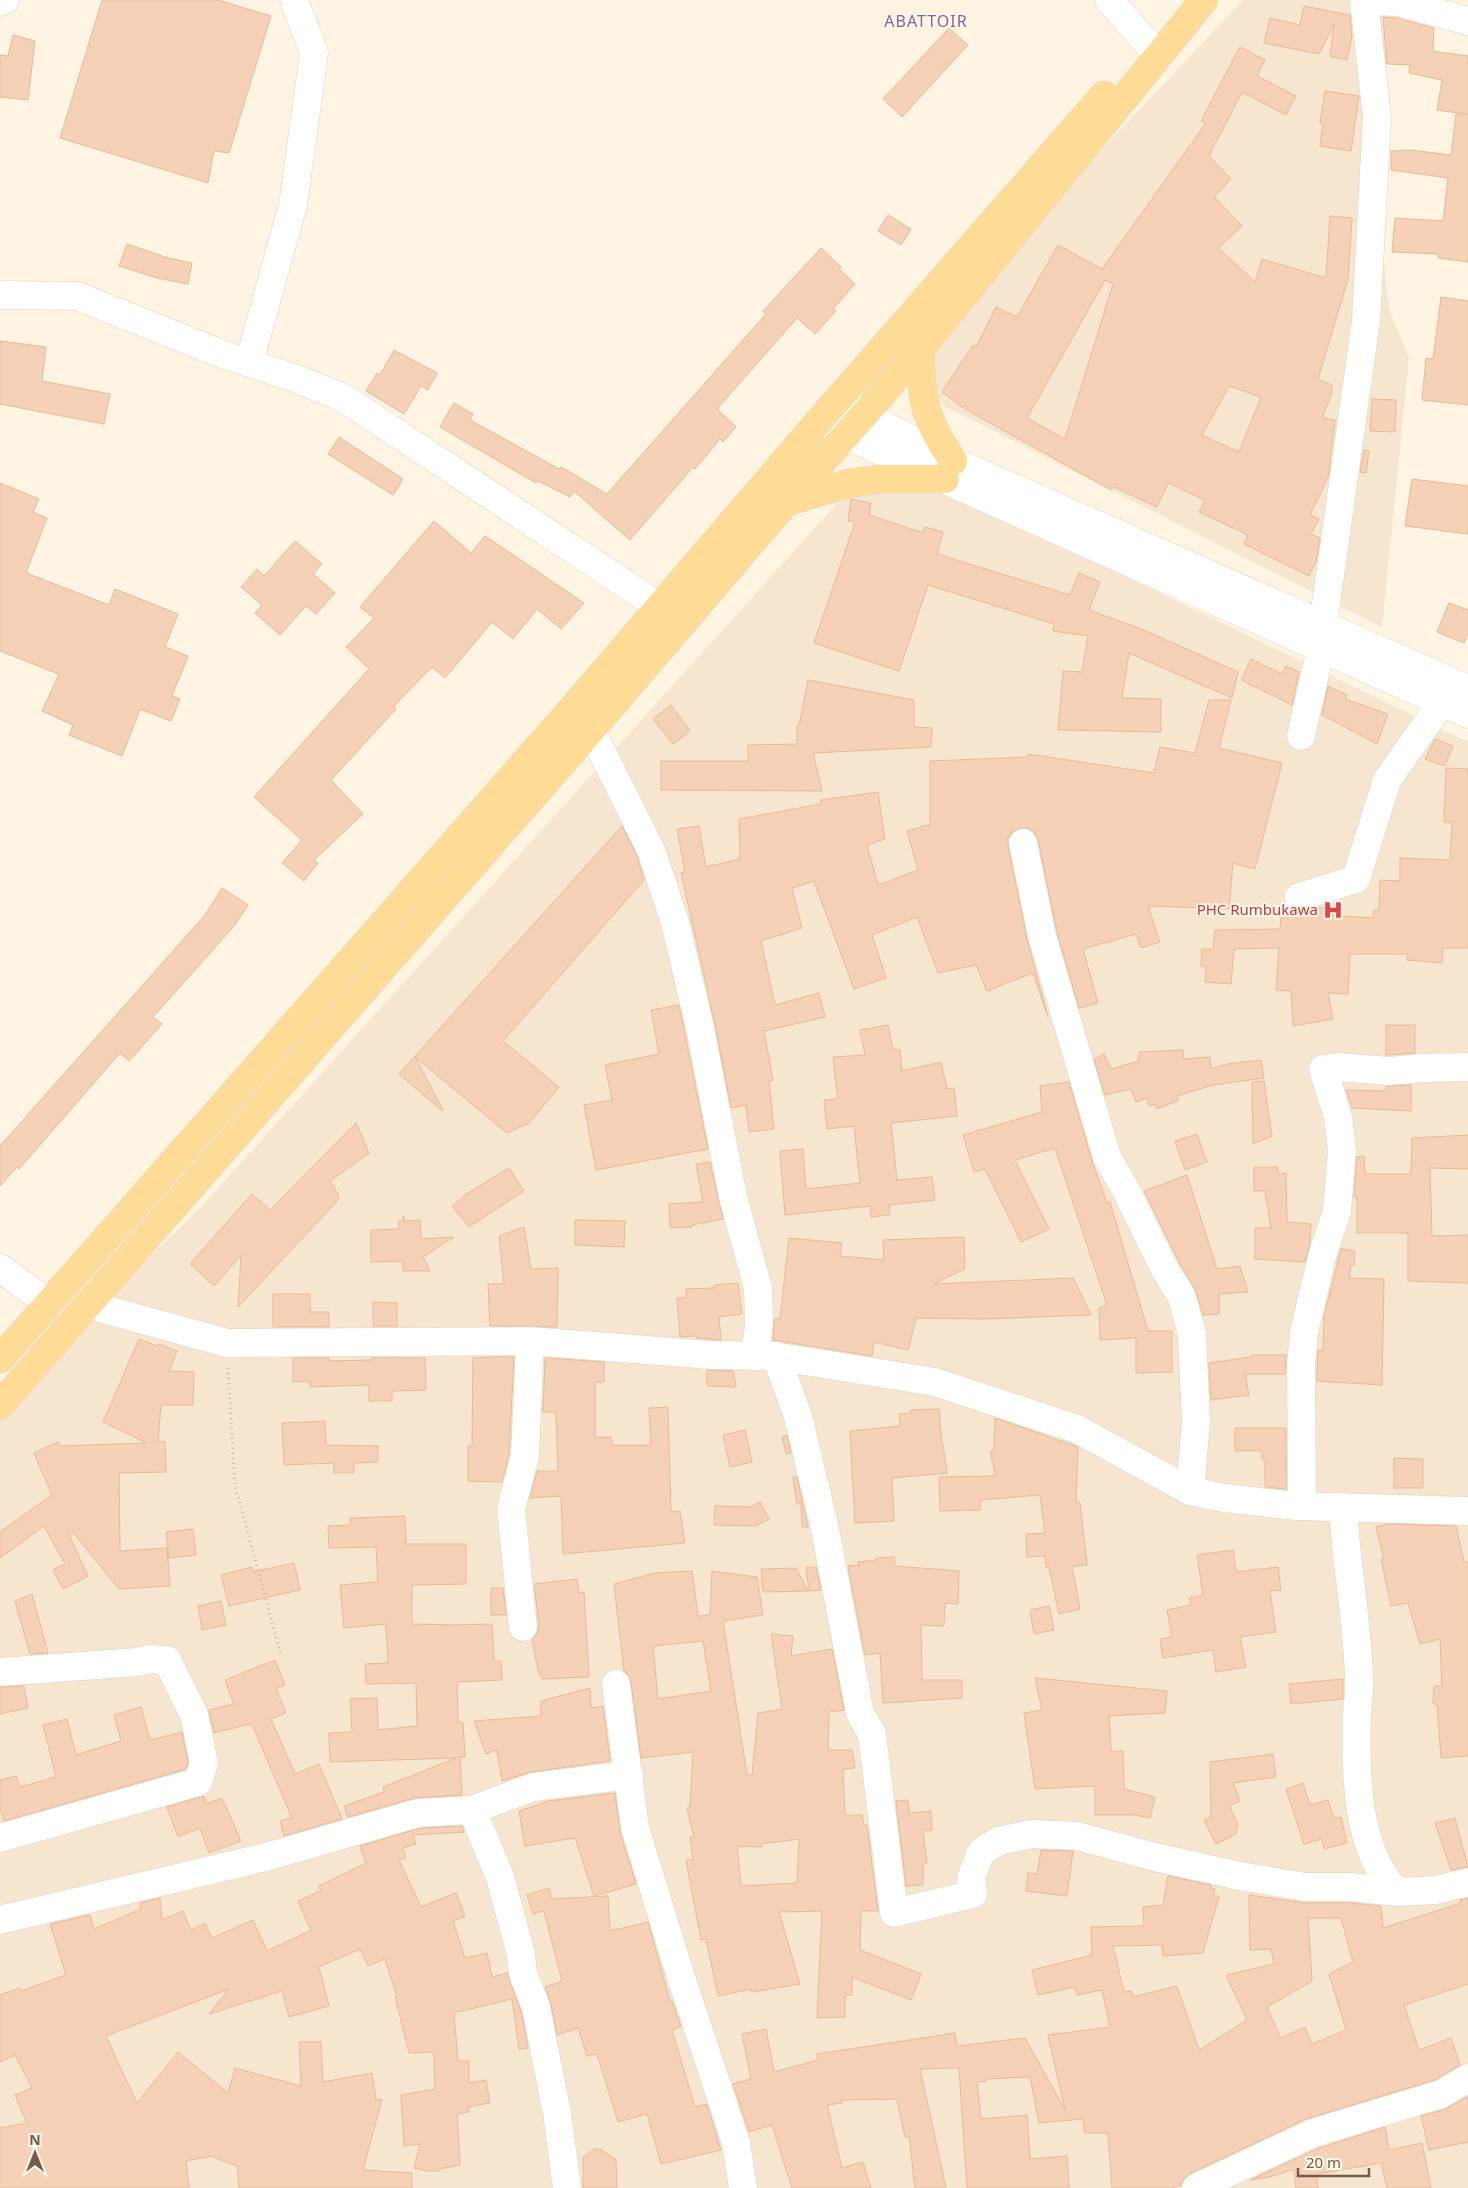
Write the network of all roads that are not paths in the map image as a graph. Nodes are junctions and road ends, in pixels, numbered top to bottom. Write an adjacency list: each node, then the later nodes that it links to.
1 (5, 0): 6 (street)
2 (294, 0): 11 (street)
3 (1109, 0): 8 (street)
4 (1179, 0): 8 (main road)
5 (1204, 0): 10 (main road)
6 (0, 2)
7 (1468, 21): 19 (street)
8 (1148, 44): 12 (main road)
9 (0, 295): 11 (street)
10 (920, 349): 13 (main road); 16 (main road)
11 (249, 363): 18 (street)
12 (840, 397): 13 (street); 14 (main road)
13 (864, 414): 15 (main road); 16 (street)
14 (821, 419): 15 (street); 18 (main road)
15 (845, 435): 16 (street); 17 (main road)
16 (949, 470): 17 (main road); 19 (street)
17 (786, 502): 23 (main road)
18 (660, 606): 29 (main road)
19 (1322, 636): 20 (street); 21 (street); 24 (street)
20 (1468, 689)
21 (1442, 702): 22 (street); 26 (street)
22 (1468, 714)
23 (591, 730): 30 (main road); 32 (street)
24 (1301, 736)
25 (1023, 844): 35 (street)
26 (1299, 897)
27 (1468, 1067): 36 (street)
28 (0, 1268): 29 (street)
29 (49, 1304): 33 (main road)
30 (89, 1305): 31 (street); 34 (main road)
31 (530, 1341): 32 (street); 39 (street)
32 (765, 1356): 35 (street); 46 (street)
33 (0, 1359)
34 (0, 1405)
35 (1190, 1491): 36 (street)
36 (1302, 1506): 37 (street)
37 (1342, 1507): 38 (street); 46 (street)
38 (1468, 1511)
39 (523, 1627)
40 (0, 1672): 44 (street)
41 (616, 1684): 42 (street)
42 (629, 1775): 43 (street); 50 (street)
43 (472, 1810): 47 (street); 49 (street)
44 (0, 1838)
45 (1468, 1882): 46 (street)
46 (1397, 1892)
47 (0, 1920)
48 (1468, 2078): 51 (street)
49 (567, 2188)
50 (743, 2188)
51 (1196, 2188)

